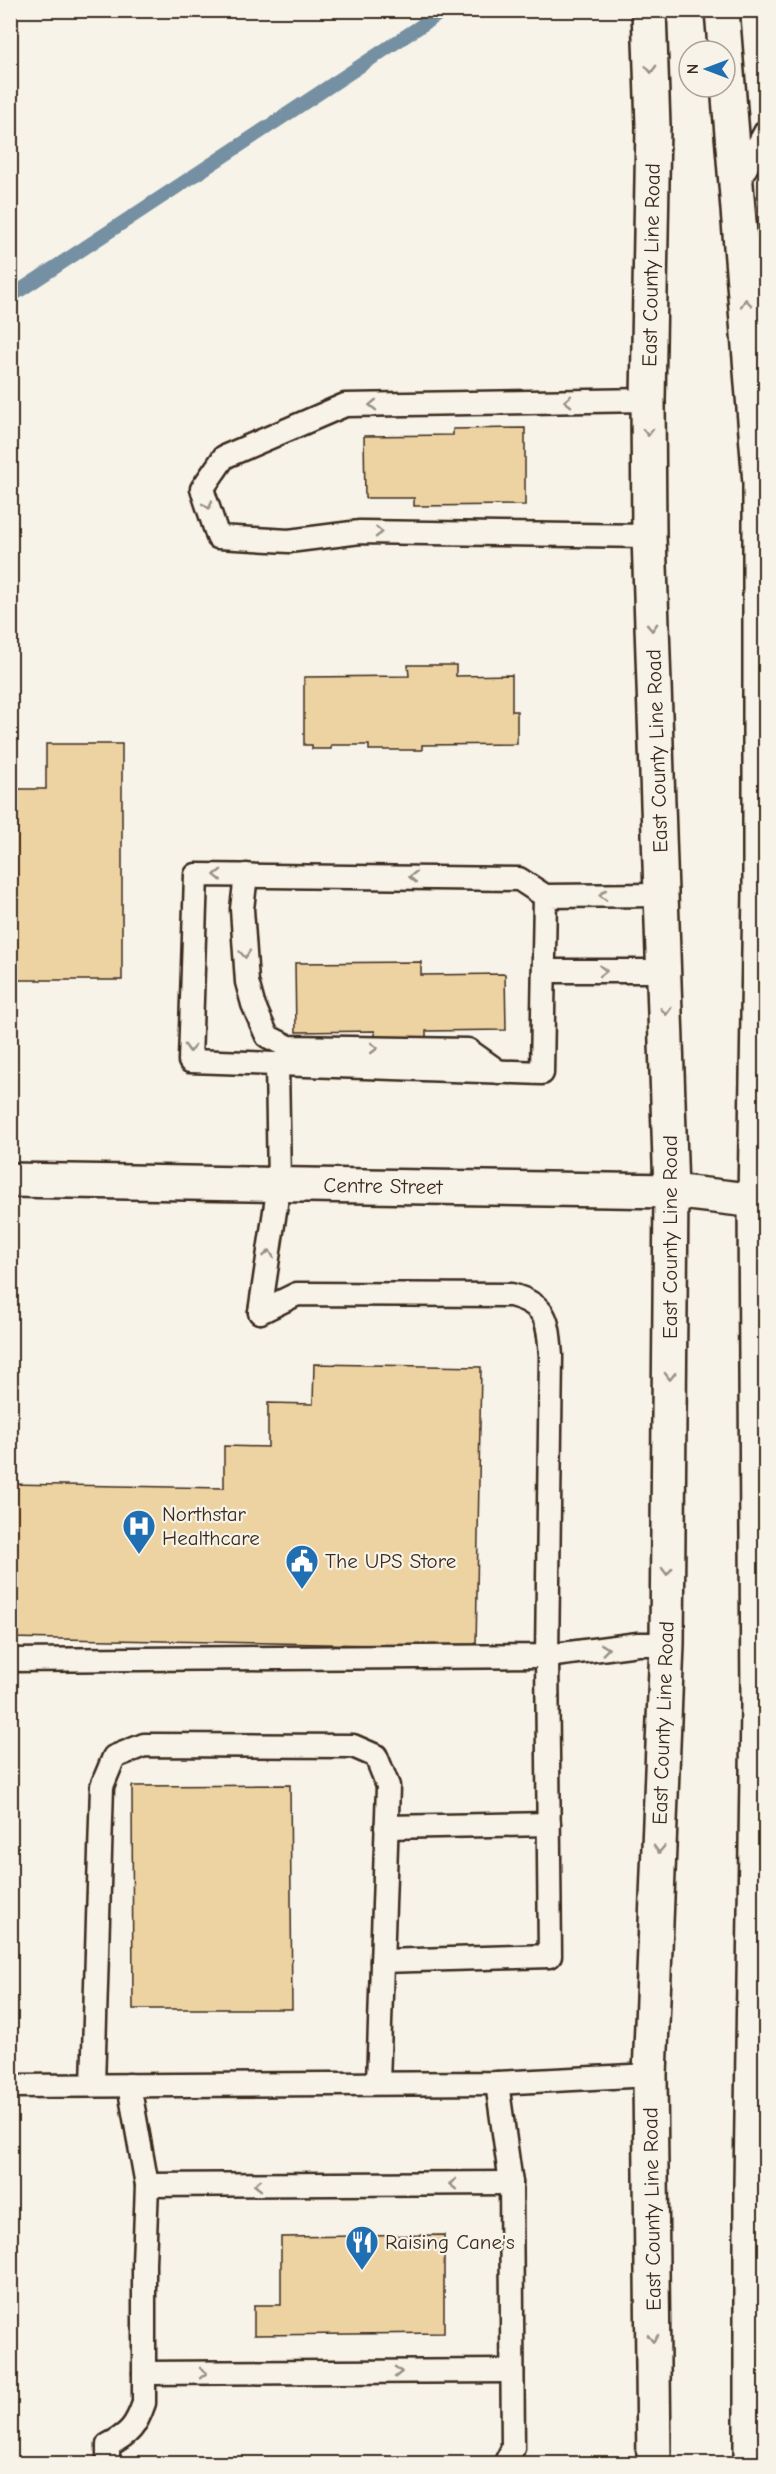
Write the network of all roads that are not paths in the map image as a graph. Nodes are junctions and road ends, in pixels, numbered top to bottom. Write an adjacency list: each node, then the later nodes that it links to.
1 (649, 10): 5 (main road, East County Line Road, one-way to 5)
2 (722, 10): 4 (main road)
3 (765, 131): 4 (lane)
4 (737, 185): 6 (main road, one-way to 4)
5 (648, 400): 7 (main road, East County Line Road, one-way to 7); 7 (lane, one-way to 7)
6 (763, 483): 18 (main road)
7 (650, 536): 9 (main road, East County Line Road, one-way to 9)
8 (246, 875): 10 (lane, one-way to 8); 13 (lane, one-way to 13); 14 (lane, one-way to 14)
9 (661, 894): 10 (lane, one-way to 10); 12 (main road, East County Line Road)
10 (545, 896): 11 (lane)
11 (544, 971): 12 (lane, one-way to 12); 14 (lane)
12 (664, 971): 17 (main road, East County Line Road, one-way to 17)
13 (277, 1064): 14 (lane); 16 (lane)
14 (499, 1072)
15 (10, 1180): 16 (main road, Centre Street)
16 (279, 1184): 17 (main road, Centre Street); 20 (lane, one-way to 16)
17 (671, 1191): 18 (main road, Centre Street); 19 (main road, East County Line Road, one-way to 19)
18 (760, 1201): 24 (main road)
19 (667, 1644): 20 (lane, one-way to 19); 27 (main road, East County Line Road, one-way to 27)
20 (547, 1656): 21 (lane); 22 (lane)
21 (10, 1660)
22 (549, 1824): 23 (lane); 26 (lane)
23 (386, 1827): 26 (lane); 30 (lane)
24 (756, 1846): 25 (lane); 36 (main road)
25 (765, 1880)
26 (382, 1962): 28 (lane)
27 (650, 2075): 29 (lane); 41 (main road, East County Line Road, one-way to 41)
28 (378, 2083): 29 (lane); 31 (lane)
29 (497, 2083): 34 (lane)
30 (93, 2085): 31 (lane); 32 (lane)
31 (129, 2085): 35 (lane)
32 (10, 2086)
33 (765, 2124): 36 (lane)
34 (511, 2183): 35 (lane, one-way to 35); 37 (lane)
35 (147, 2185): 38 (lane)
36 (751, 2185): 42 (main road)
37 (512, 2371): 38 (lane, one-way to 37); 40 (lane)
38 (144, 2373): 39 (lane)
39 (108, 2463)
40 (505, 2463)
41 (654, 2463)
42 (751, 2463)

